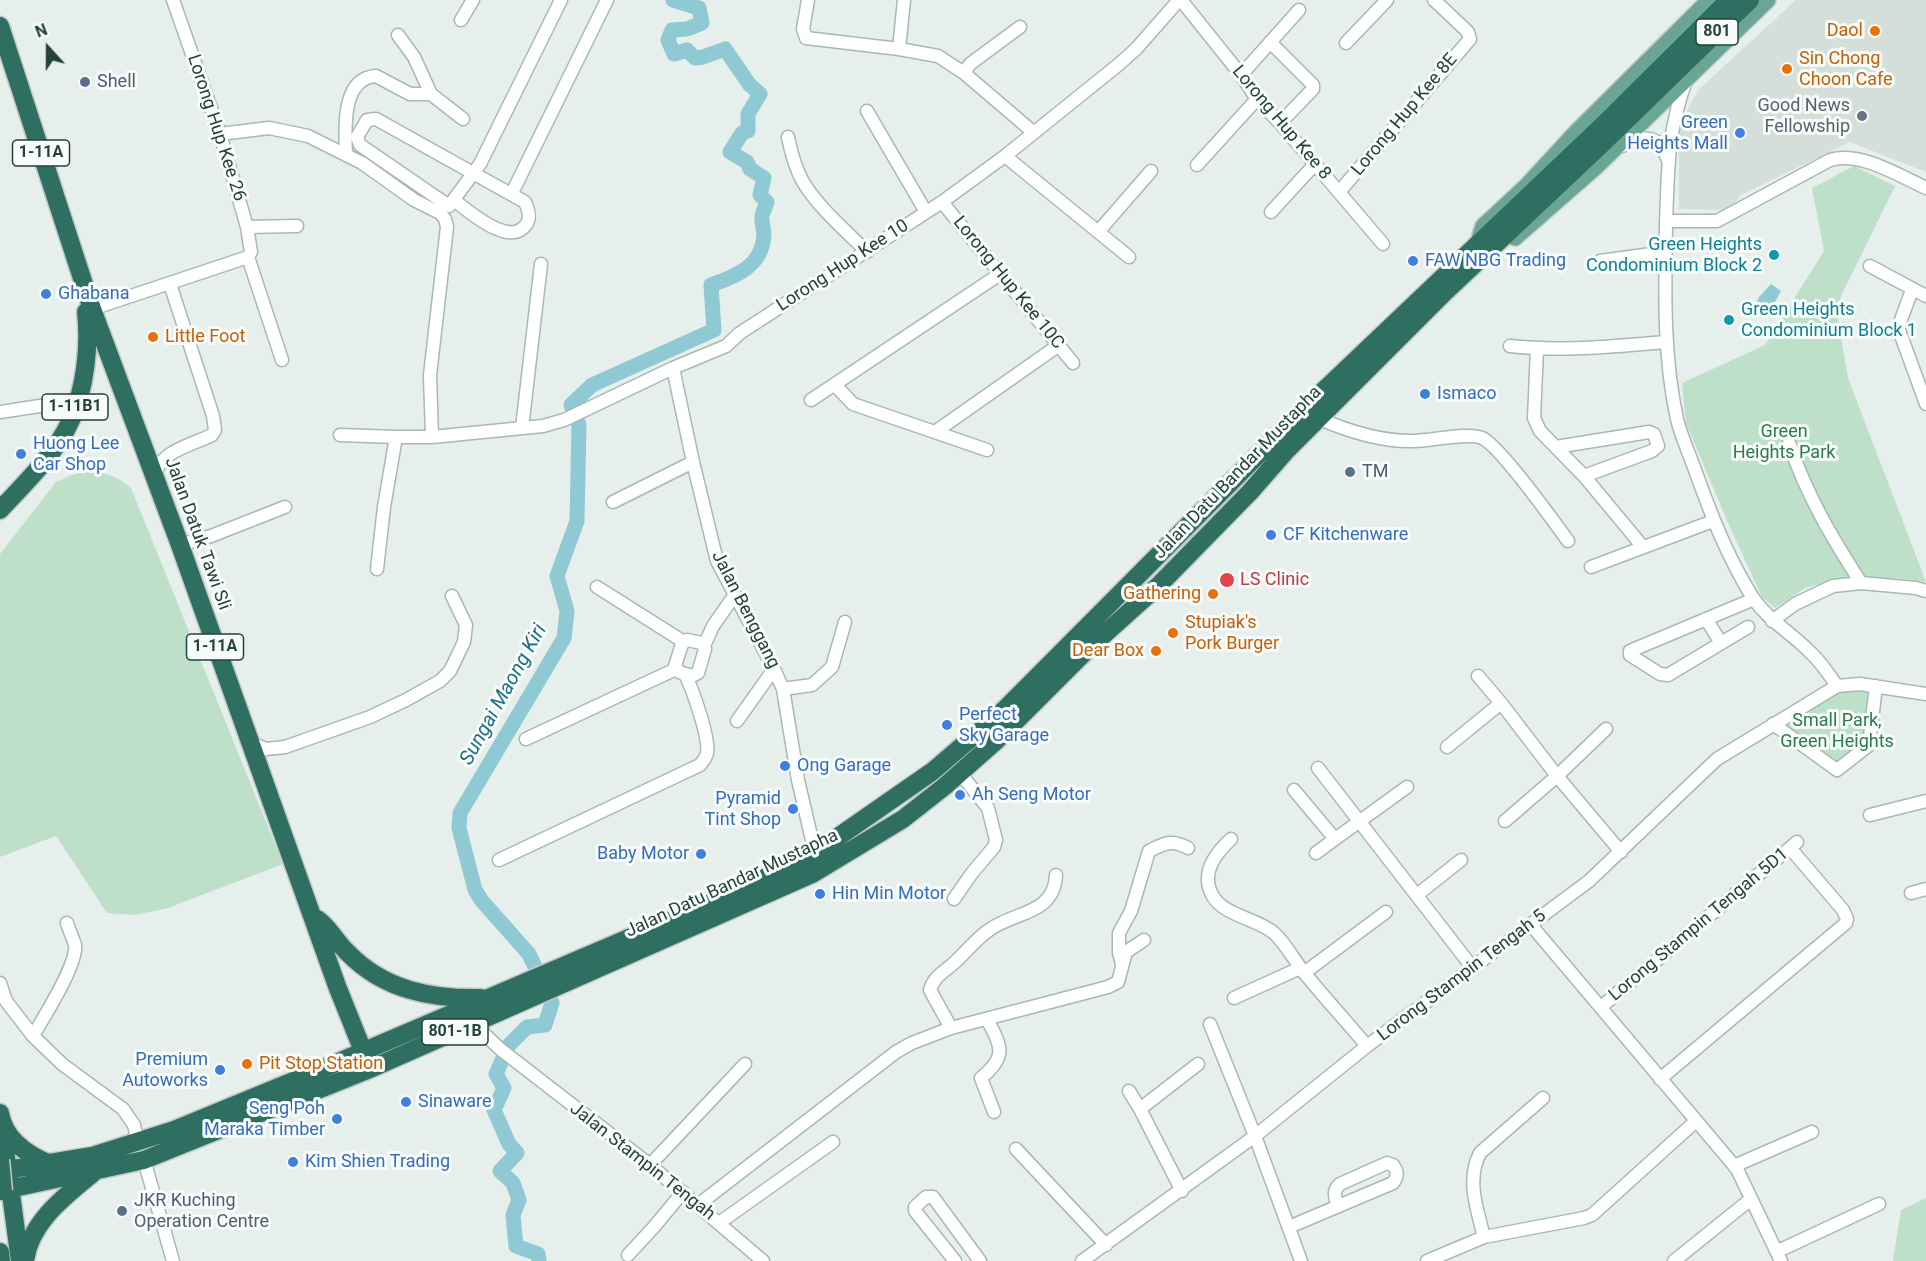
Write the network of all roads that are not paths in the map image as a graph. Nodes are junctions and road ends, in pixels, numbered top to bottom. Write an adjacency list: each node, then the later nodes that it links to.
1 (173, 0): 31 (street, Lorong Hup Kee 26)
2 (473, 0): 15 (street)
3 (561, 0): 42 (street)
4 (607, 0): 45 (street)
5 (808, 0): 21 (street)
6 (904, 0): 21 (street)
7 (1180, 0): 24 (street, Lorong Hup Kee 8); 30 (street, Lorong Hup Kee 10)
8 (1387, 0): 20 (street)
9 (1709, 0): 55 (main road)
10 (1729, 0): 22 (highway, 801)
11 (1750, 0): 22 (highway, 801)
12 (1768, 0): 22 (main road)
13 (1439, 1): 44 (street, Lorong Hup Kee 8E)
14 (1299, 10): 19 (street)
15 (461, 20)
16 (0, 26): 64 (highway, Jalan Datuk Tawi Sli / 1-11A)
17 (1020, 27): 23 (street)
18 (398, 36): 25 (street)
19 (1270, 42): 24 (street); 29 (street)
20 (1346, 43)
21 (899, 49): 23 (street)
22 (1682, 66): 34 (main road); 37 (street); 55 (highway, Jalan Datu Bandar Mustapha)
23 (964, 73): 30 (street)
24 (1241, 75): 26 (street, Lorong Hup Kee 8)
25 (430, 94): 28 (street); 35 (street)
26 (1257, 99): 29 (street, Lorong Hup Kee 8); 40 (street)
27 (867, 111): 48 (street)
28 (463, 119)
29 (1280, 123): 39 (street, Lorong Hup Kee 8)
30 (1033, 132): 36 (street, Lorong Hup Kee 10)
31 (220, 134): 35 (street); 51 (street, Lorong Hup Kee 26)
32 (788, 137): 56 (street)
33 (369, 152): 38 (street); 42 (street); 47 (street)
34 (1611, 152): 37 (street); 55 (main road)
35 (346, 155): 38 (street)
36 (1005, 156): 46 (street, Lorong Hup Kee 10); 53 (street)
37 (1668, 162): 50 (street)
38 (362, 163): 47 (street)
39 (1315, 164): 44 (street, Lorong Hup Kee 8); 49 (street)
40 (1197, 165)
41 (1151, 171): 53 (street)
42 (474, 174): 45 (street); 47 (street)
43 (1926, 188): 50 (street)
44 (1340, 192): 54 (street, Lorong Hup Kee 8)
45 (512, 193): 47 (street)
46 (942, 202): 48 (street, Lorong Hup Kee 10); 63 (street, Lorong Hup Kee 10C)
47 (448, 212): 86 (street)
48 (926, 212): 56 (street, Lorong Hup Kee 10)
49 (1272, 212)
50 (1666, 221): 57 (street)
51 (247, 226): 52 (street); 58 (street, Lorong Hup Kee 26)
52 (297, 226)
53 (1098, 232): 59 (street)
54 (1383, 244)
55 (1483, 247): 81 (highway, Jalan Datu Bandar Mustapha / 801-1B); 101 (highway, Jalan Datu Bandar Mustapha)
56 (867, 252): 75 (street, Lorong Hup Kee 10)
57 (1666, 252): 60 (street); 69 (street)
58 (248, 257): 65 (street); 73 (street, Lorong Hup Kee 26)
59 (1129, 257)
60 (1600, 261)
61 (541, 264): 82 (street)
62 (1870, 266): 66 (street)
63 (1000, 274): 70 (street, Lorong Hup Kee 10C); 76 (street)
64 (83, 280): 68 (highway, Jalan Datuk Tawi Sli / 1-11A); 95 (highway, 1-11B1)
65 (170, 284): 68 (street); 92 (street)
66 (1912, 290): 67 (street); 79 (street)
67 (1926, 296)
68 (92, 309): 92 (highway, Jalan Datuk Tawi Sli / 1-11A)
69 (1667, 342): 72 (street); 96 (street)
70 (1059, 345): 74 (street, Lorong Hup Kee 10C); 83 (street)
71 (1510, 346): 72 (street)
72 (1537, 350): 88 (street)
73 (282, 360)
74 (1072, 363)
75 (673, 368): 82 (street, Lorong Hup Kee 10); 90 (street, Jalan Benggang)
76 (835, 386): 77 (street); 83 (street)
77 (811, 400)
78 (59, 403): 80 (street)
79 (1926, 404)
80 (0, 412)
81 (1320, 419): 97 (street); 98 (highway, Jalan Datu Bandar Mustapha / 801-1B)
82 (522, 428): 86 (street, Lorong Hup Kee 10)
83 (934, 432): 89 (street)
84 (340, 435): 85 (street, Lorong Hup Kee 10)
85 (396, 437): 86 (street, Lorong Hup Kee 10); 103 (street)
86 (432, 437)
87 (1789, 443): 104 (street)
88 (1556, 447): 91 (street); 91 (street)
89 (987, 450)
90 (693, 462): 93 (street); 108 (street, Jalan Benggang)
91 (1584, 476): 100 (street)
92 (154, 479): 99 (highway, Jalan Datuk Tawi Sli / 1-11A)
93 (613, 502)
94 (285, 507): 99 (street)
95 (0, 510)
96 (1713, 521): 100 (street); 109 (street)
97 (1568, 541)
98 (1200, 542): 101 (main road); 131 (highway, Jalan Datu Bandar Mustapha / 801-1B)
99 (180, 545): 128 (highway, Jalan Datuk Tawi Sli / 1-11A)
100 (1642, 547): 102 (street)
101 (1167, 549): 143 (highway, Jalan Datu Bandar Mustapha)
102 (1591, 567)
103 (377, 569)
104 (1861, 583): 106 (street); 111 (street)
105 (597, 587): 114 (street)
106 (1926, 591)
107 (452, 596): 128 (street)
108 (734, 596): 114 (street); 116 (street, Jalan Benggang)
109 (1754, 599): 110 (street); 111 (street)
110 (1706, 619): 115 (street); 115 (street)
111 (1772, 621): 119 (street)
112 (845, 622): 121 (street)
113 (1748, 627): 115 (street)
114 (695, 643): 117 (street); 117 (street)
115 (1721, 643)
116 (774, 669): 121 (street, Jalan Benggang); 124 (street)
117 (686, 672): 127 (street); 145 (street)
118 (1478, 676): 123 (street)
119 (1838, 686): 120 (street); 125 (street, Lorong Stampin Tengah 5)
120 (1876, 686): 122 (street); 125 (street)
121 (783, 690): 143 (street, Jalan Benggang)
122 (1926, 694)
123 (1502, 703): 129 (street); 132 (street)
124 (737, 721)
125 (1773, 724): 142 (street, Lorong Stampin Tengah 5)
126 (1606, 729): 132 (street)
127 (526, 739)
128 (249, 742): 153 (highway, Jalan Datuk Tawi Sli / 1-11A)
129 (1447, 747)
130 (1318, 768): 137 (street)
131 (960, 773): 151 (street); 161 (highway, Jalan Datu Bandar Mustapha / 801-1B)
132 (1557, 776): 138 (street); 142 (street)
133 (1407, 787): 137 (street)
134 (1293, 790): 140 (street)
135 (1926, 801): 136 (street)
136 (1870, 815)
137 (1360, 821): 140 (street); 150 (street)
138 (1505, 821)
139 (1231, 839): 159 (street)
140 (1335, 839): 144 (street)
141 (1188, 848): 158 (street)
142 (1621, 852): 155 (street, Lorong Stampin Tengah 5)
143 (815, 853): 161 (highway, Jalan Datu Bandar Mustapha)
144 (1316, 853)
145 (499, 860)
146 (1461, 860): 150 (street)
147 (1056, 875): 168 (street)
148 (1926, 889): 149 (street)
149 (1911, 893)
150 (1417, 895): 157 (street)
151 (954, 899)
152 (1386, 912): 159 (street)
153 (313, 916): 162 (highway); 173 (highway, Jalan Datuk Tawi Sli / 1-11A)
154 (67, 923): 169 (street)
155 (1531, 925): 157 (street, Lorong Stampin Tengah 5); 164 (street)
156 (1144, 940): 158 (street)
157 (1472, 967): 171 (street, Lorong Stampin Tengah 5)
158 (1124, 969): 165 (street)
159 (1303, 970): 163 (street); 171 (street)
160 (0, 983): 169 (street)
161 (542, 984): 162 (highway, Jalan Datu Bandar Mustapha); 166 (highway, Jalan Datu Bandar Mustapha / 801-1B)
162 (490, 998): 170 (highway, Jalan Datu Bandar Mustapha)
163 (1234, 998)
164 (1601, 1007): 176 (street); 176 (street, Lorong Stampin Tengah 5D1)
165 (987, 1019): 168 (street); 180 (street)
166 (474, 1024): 172 (highway, Jalan Datu Bandar Mustapha / 801-1B); 189 (street, Jalan Stampin Tengah)
167 (1210, 1024): 184 (street)
168 (951, 1028): 198 (street)
169 (33, 1036): 187 (street)
170 (389, 1041): 172 (highway); 173 (highway, Jalan Datu Bandar Mustapha)
171 (1368, 1046): 184 (street, Lorong Stampin Tengah 5)
172 (406, 1053): 173 (highway, Jalan Datu Bandar Mustapha / 801-1B)
173 (366, 1060): 187 (highway)
174 (745, 1064): 189 (street)
175 (1198, 1064): 179 (street)
176 (1660, 1079): 182 (street)
177 (1129, 1091): 179 (street)
178 (1543, 1098): 202 (street)
179 (1140, 1108): 194 (street)
180 (994, 1112)
181 (1, 1120): 188 (highway); 191 (highway)
182 (1696, 1121): 190 (street); 202 (street)
183 (1812, 1132): 190 (street)
184 (1255, 1136): 194 (street, Lorong Stampin Tengah 5); 201 (street)
185 (833, 1142): 200 (street)
186 (1016, 1149): 203 (street)
187 (141, 1151): 188 (highway); 192 (highway); 207 (street)
188 (50, 1164): 191 (highway)
189 (650, 1165): 195 (street, Jalan Stampin Tengah)
190 (1734, 1166): 196 (street)
191 (3, 1167): 193 (highway); 209 (highway, bridge)
192 (94, 1172): 193 (highway); 210 (highway)
193 (5, 1190): 210 (highway)
194 (1182, 1191): 203 (street, Lorong Stampin Tengah 5)
195 (683, 1192): 198 (street, Jalan Stampin Tengah); 205 (street)
196 (1751, 1199): 206 (street); 217 (street)
197 (1879, 1203): 206 (street)
198 (698, 1205): 200 (street, Jalan Stampin Tengah)
199 (1338, 1206): 199 (street); 201 (street)
200 (720, 1223): 211 (street, Jalan Stampin Tengah)
201 (1289, 1227): 215 (street)
202 (1484, 1237): 216 (street)
203 (1106, 1245): 214 (street, Lorong Stampin Tengah 5)
204 (0, 1252): 208 (highway)
205 (628, 1255)
206 (1778, 1258)
207 (171, 1260)
208 (1, 1261)
209 (10, 1261)
210 (23, 1261)
211 (762, 1261)
212 (955, 1261): 213 (street)
213 (980, 1261)
214 (1083, 1261)
215 (1301, 1261)
216 (1427, 1261)
217 (1674, 1261)

